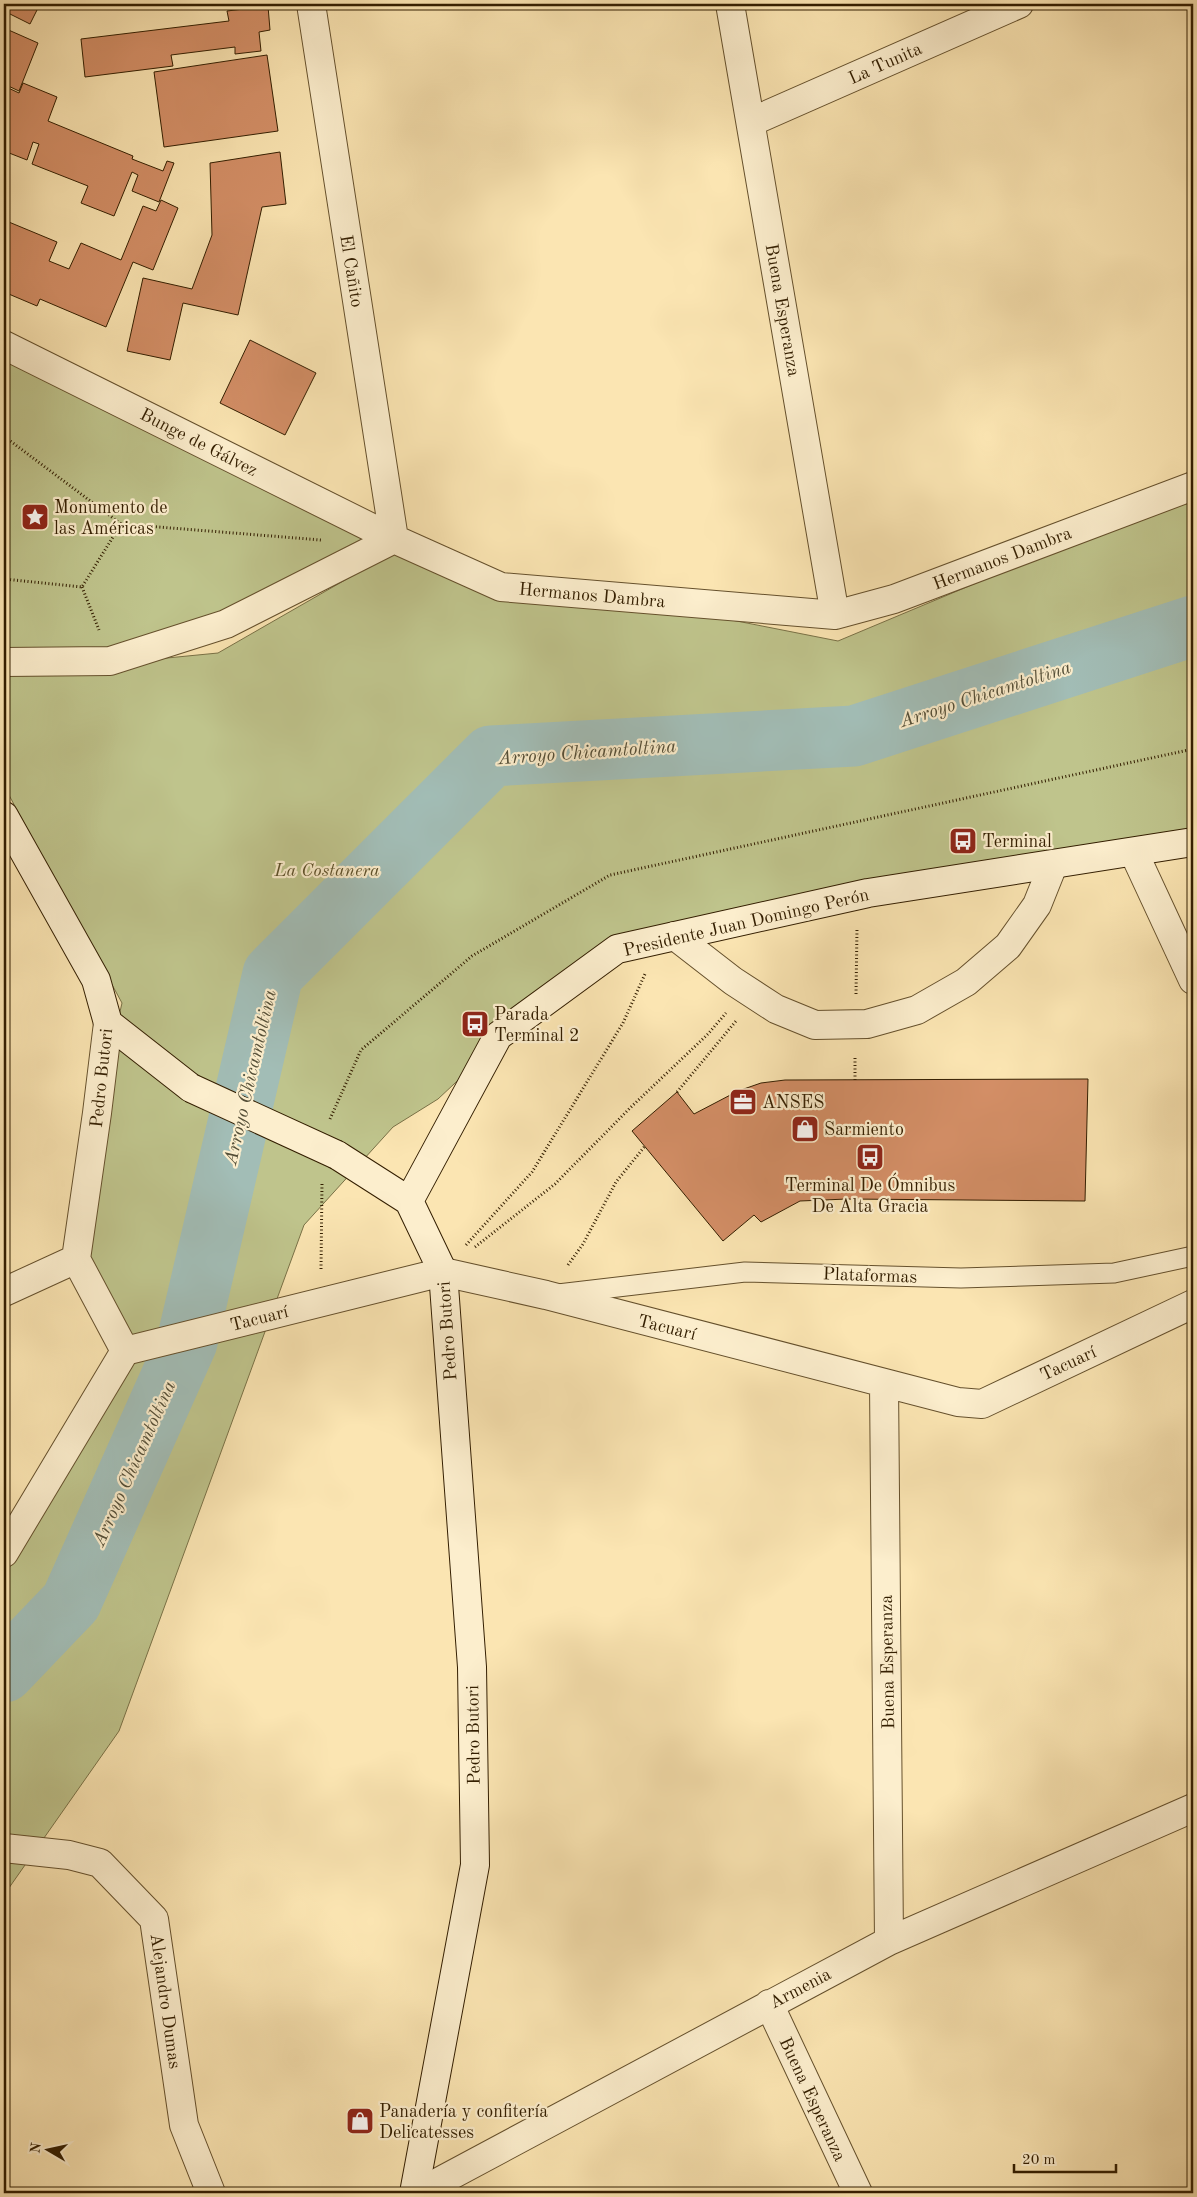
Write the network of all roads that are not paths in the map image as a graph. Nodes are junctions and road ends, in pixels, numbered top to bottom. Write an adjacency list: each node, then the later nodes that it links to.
1 (311, 4): 7 (street, El Cañito)
2 (730, 4): 4 (street, Buena Esperanza)
3 (1019, 4): 4 (street, La Tunita)
4 (751, 122): 8 (street, Buena Esperanza)
5 (4, 345): 7 (street, Bunge de Gálvez)
6 (1193, 486): 8 (street, Hermanos Dambra)
7 (394, 539): 8 (street, Hermanos Dambra); 9 (street)
8 (835, 616)
9 (4, 662)
10 (4, 816): 16 (street, Pedro Butori)
11 (1193, 842): 12 (street, Presidente Juan Domingo Perón)
12 (1134, 853): 13 (street, Presidente Juan Domingo Perón); 15 (street)
13 (1053, 865): 14 (street, Presidente Juan Domingo Perón); 14 (street)
14 (668, 938): 17 (street, Presidente Juan Domingo Perón)
15 (1193, 980)
16 (108, 1023): 17 (street, bridge); 19 (street, Pedro Butori)
17 (409, 1201): 20 (street)
18 (1193, 1256): 22 (lane, Plataformas)
19 (76, 1259): 21 (street); 24 (street)
20 (443, 1272): 22 (street, Tacuarí); 24 (street, Tacuarí); 32 (street, Pedro Butori)
21 (4, 1292)
22 (546, 1295): 25 (street, Tacuarí)
23 (1193, 1304): 25 (street, Tacuarí)
24 (124, 1351): 26 (street)
25 (884, 1383): 29 (street, Buena Esperanza)
26 (4, 1553)
27 (1193, 1808): 29 (street, Armenia)
28 (4, 1848): 31 (street, Alejandro Dumas)
29 (889, 1941): 30 (street, Armenia)
30 (769, 2004): 33 (street, Armenia); 34 (street, Buena Esperanza)
31 (211, 2193)
32 (414, 2193)
33 (418, 2193)
34 (858, 2193)

